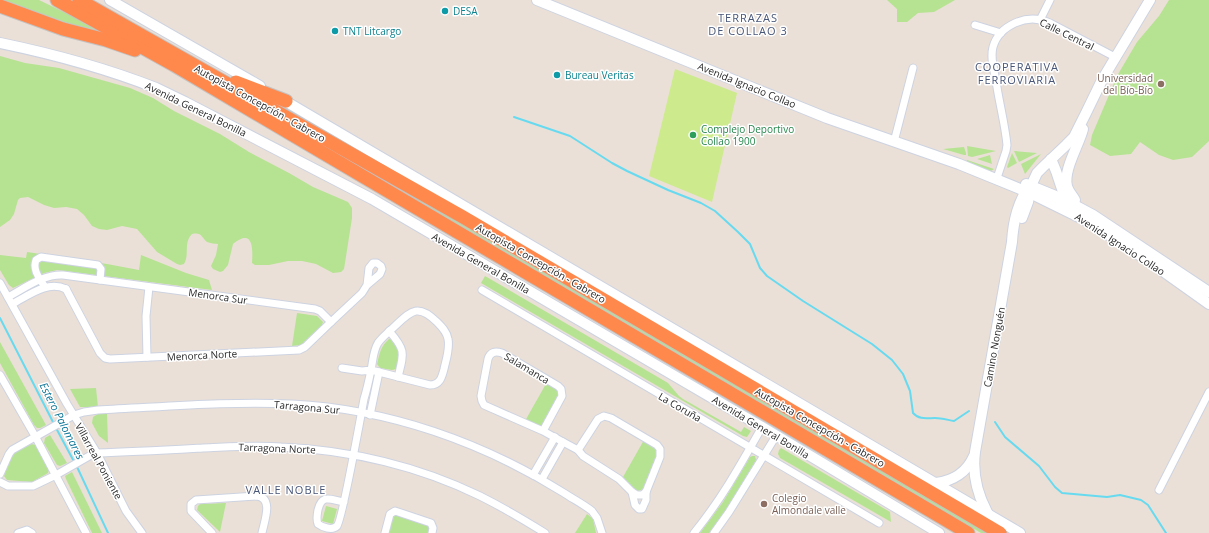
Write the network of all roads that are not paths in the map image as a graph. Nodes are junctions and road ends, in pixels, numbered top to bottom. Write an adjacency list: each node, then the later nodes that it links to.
1 (57, 0): 13 (highway, Autopista Concepción - Cabrero)
2 (79, 0): 13 (highway, Autopista Concepción - Cabrero)
3 (110, 0): 15 (main road)
4 (537, 0): 17 (main road, Avenida Ignacio Collao)
5 (1050, 0): 8 (street)
6 (1150, 0): 12 (main road, Camino Nonguén)
7 (0, 6): 13 (highway)
8 (1040, 20): 10 (street, Calle Central); 12 (street, Calle Central)
9 (975, 25): 10 (street)
10 (1001, 33): 20 (street)
11 (0, 43): 48 (main road, Avenida General Bonilla)
12 (1115, 58): 16 (main road, Camino Nonguén)
13 (174, 60): 15 (highway); 85 (highway, Autopista Concepción - Cabrero); 86 (highway, Autopista Concepción - Cabrero)
14 (913, 68): 17 (street)
15 (286, 101): 64 (main road)
16 (1086, 113): 18 (main road, Camino Nonguén); 22 (main road)
17 (894, 142): 19 (main road, Avenida Ignacio Collao)
18 (1051, 159): 21 (main road, Camino Nonguén); 22 (main road)
19 (959, 164): 20 (main road, Avenida Ignacio Collao); 21 (main road, Avenida Ignacio Collao)
20 (998, 175): 21 (main road, Avenida Ignacio Collao)
21 (1028, 190): 23 (main road, Avenida Ignacio Collao); 35 (main road, Avenida Ignacio Collao); 56 (main road, Camino Nonguén)
22 (1075, 200): 23 (main road)
23 (1093, 215): 33 (main road, Avenida Ignacio Collao)
24 (72, 277): 25 (street, Menorca Sur); 26 (street, Menorca Sur); 31 (street)
25 (40, 279): 26 (street); 29 (street); 34 (street, Menorca Sur)
26 (100, 280): 30 (street, Menorca Sur)
27 (0, 283): 34 (street, Villarreal Poniente)
28 (367, 285): 36 (street, Menorca Norte)
29 (45, 287): 31 (street); 34 (street)
30 (149, 287): 36 (street, Menorca Sur); 38 (street)
31 (66, 289): 38 (street, Menorca Norte)
32 (482, 290): 54 (street, La Coruña)
33 (1209, 292)
34 (10, 301): 46 (street, Villarreal Poniente)
35 (1209, 304)
36 (331, 322): 38 (street, Menorca Norte)
37 (390, 331): 40 (street); 42 (street); 42 (street)
38 (147, 357)
39 (342, 368): 40 (street)
40 (371, 370): 41 (street); 45 (street)
41 (379, 372): 42 (street); 47 (street)
42 (398, 377)
43 (1, 378): 50 (street)
44 (1209, 392): 66 (street)
45 (362, 413): 46 (street, Tarragona Sur); 47 (street, Tarragona Sur); 58 (street)
46 (74, 415): 50 (street, Tarragona Sur); 57 (street, Villarreal Poniente)
47 (370, 415): 62 (street, Tarragona Sur)
48 (762, 427): 51 (main road, Avenida General Bonilla); 54 (street)
49 (543, 431): 49 (street, Salamanca); 52 (street, Salamanca)
50 (35, 436): 60 (street, Tarragona Sur); 61 (street)
51 (776, 436): 59 (street); 84 (main road, Avenida General Bonilla)
52 (555, 438): 53 (street, Salamanca); 62 (street)
53 (563, 442): 55 (street, Salamanca); 63 (street)
54 (750, 448): 59 (street, La Coruña); 82 (street)
55 (578, 450): 67 (street, Salamanca); 68 (street, Salamanca)
56 (975, 452): 64 (main road, Camino Nonguén); 70 (main road, Camino Nonguén)
57 (97, 453): 58 (street, Tarragona Norte); 61 (street, Tarragona Norte); 75 (street, Villarreal Poniente)
58 (353, 455): 69 (street); 80 (street, Tarragona Norte)
59 (764, 456): 71 (street, La Coruña); 83 (street)
60 (0, 474)
61 (56, 475): 65 (street, Tarragona Norte); 74 (street)
62 (533, 475): 63 (street, Tarragona Sur)
63 (542, 479): 81 (street, Tarragona Sur)
64 (936, 483): 70 (main road)
65 (1, 484)
66 (1159, 490)
67 (632, 492): 68 (street); 68 (street, Salamanca)
68 (646, 492)
69 (344, 502): 69 (street)
70 (988, 514): 87 (main road)
71 (878, 524)
72 (18, 533): 73 (street)
73 (32, 533)
74 (86, 533)
75 (142, 533)
76 (212, 533): 77 (street)
77 (262, 533)
78 (385, 533): 79 (street)
79 (432, 533)
80 (545, 533)
81 (602, 533)
82 (694, 533)
83 (714, 533)
84 (939, 533)
85 (968, 533)
86 (1000, 533)
87 (1020, 533)

